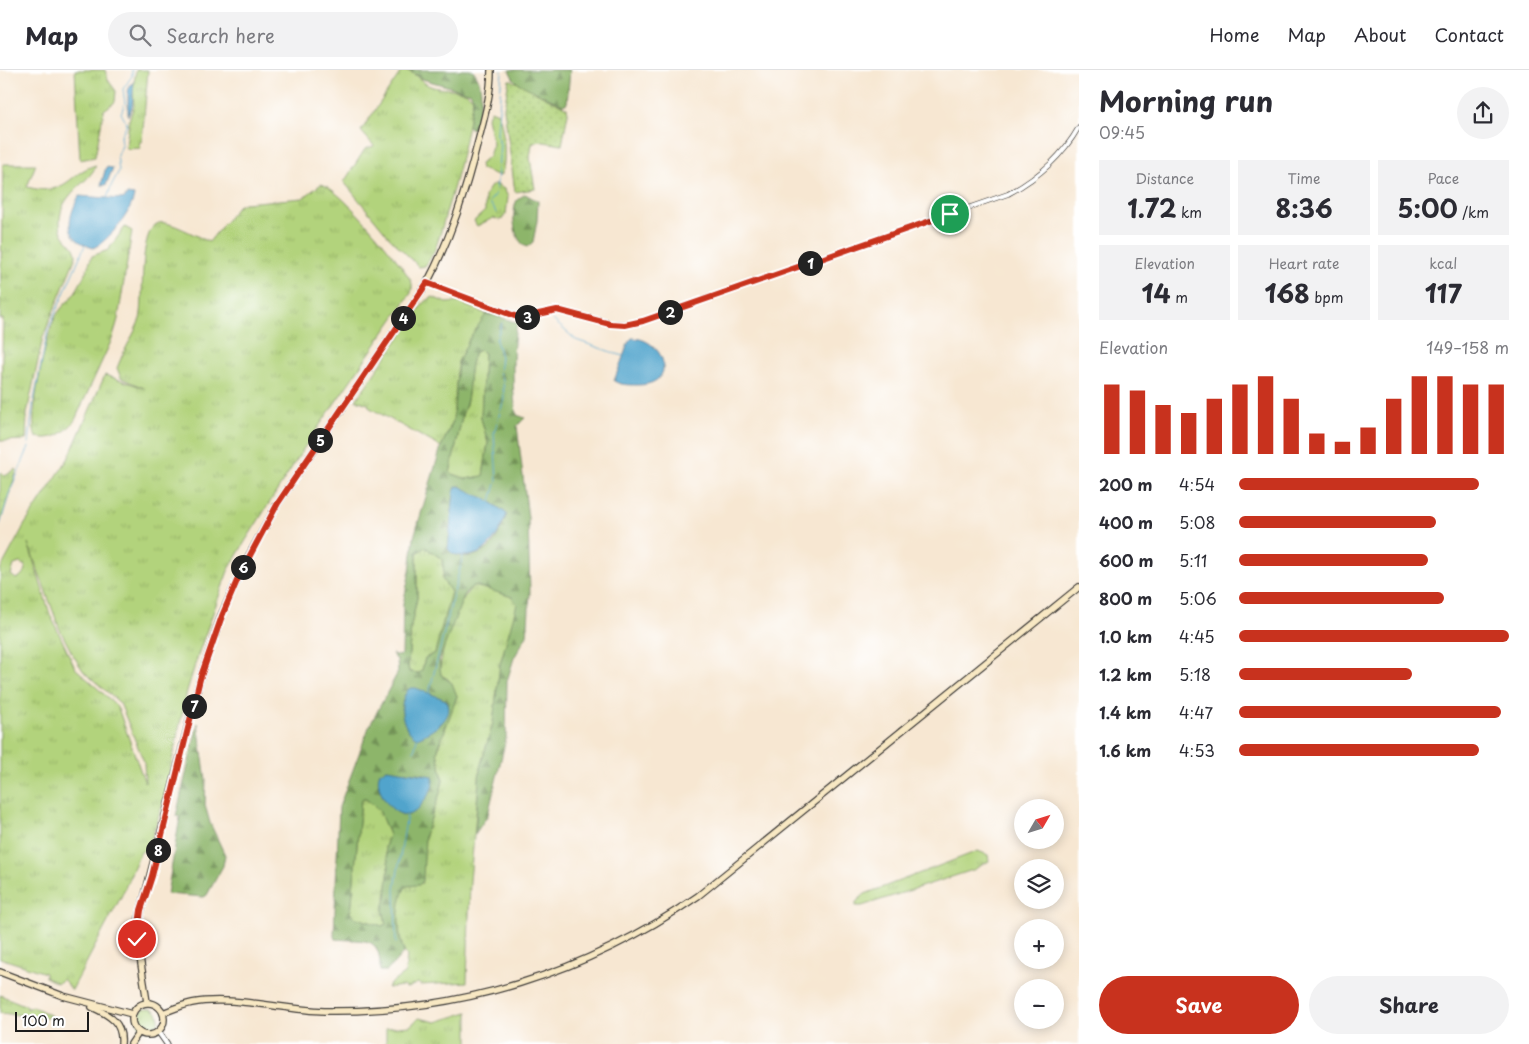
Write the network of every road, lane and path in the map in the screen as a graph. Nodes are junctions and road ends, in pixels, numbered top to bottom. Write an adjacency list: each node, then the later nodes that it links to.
1 (491, 70): 3 (main road)
2 (1079, 127): 3 (street)
3 (427, 283): 7 (main road)
4 (1079, 587): 8 (main road)
5 (0, 972): 6 (main road)
6 (79, 1001): 9 (main road); 12 (main road)
7 (147, 1002): 8 (main road); 9 (main road)
8 (163, 1013): 11 (main road)
9 (132, 1014): 10 (main road)
10 (139, 1032): 11 (main road); 13 (main road)
11 (158, 1032): 14 (street)
12 (121, 1044)
13 (131, 1044)
14 (167, 1044)

